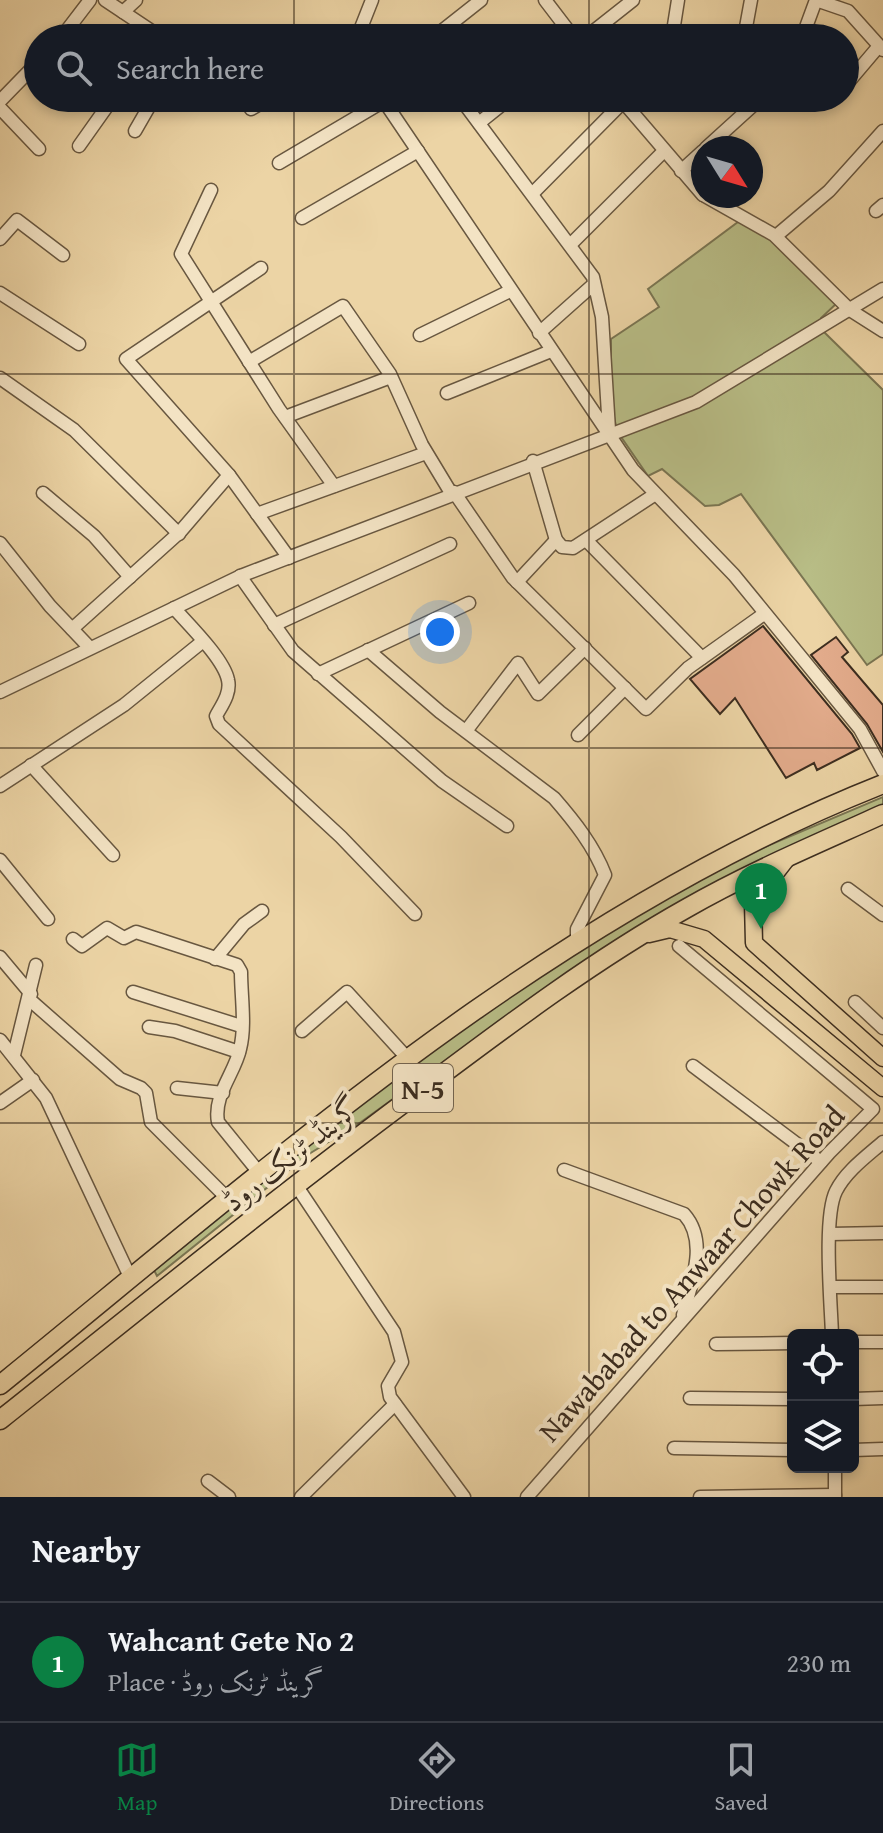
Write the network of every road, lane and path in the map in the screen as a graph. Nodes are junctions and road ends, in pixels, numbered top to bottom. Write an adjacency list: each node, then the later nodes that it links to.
1 (90, 0): 12 (street)
2 (105, 0): 11 (street)
3 (136, 0): 11 (street)
4 (372, 0): 14 (street)
5 (481, 0): 15 (street)
6 (545, 0): 16 (street)
7 (633, 0): 17 (street)
8 (678, 0): 18 (street)
9 (751, 0): 19 (street)
10 (816, 0): 20 (street); 21 (street)
11 (123, 12): 13 (street)
12 (72, 24)
13 (140, 24)
14 (363, 24)
15 (451, 24)
16 (563, 24)
17 (603, 24)
18 (674, 24)
19 (747, 24)
20 (807, 24)
21 (881, 48): 22 (street)
22 (859, 71)
23 (24, 76): 24 (street)
24 (0, 101)
25 (0, 108): 42 (street)
26 (103, 112): 41 (street)
27 (146, 112): 38 (street)
28 (363, 112): 46 (street)
29 (391, 112): 43 (street)
30 (471, 112): 37 (street)
31 (493, 112): 37 (street)
32 (611, 112): 50 (street)
33 (634, 112): 44 (street)
34 (740, 112): 36 (street)
35 (746, 112): 36 (street)
36 (740, 117): 40 (street)
37 (479, 123): 50 (street)
38 (135, 131)
39 (883, 131): 53 (street)
40 (719, 136)
41 (79, 146)
42 (39, 149)
43 (418, 151): 52 (street); 60 (street)
44 (664, 151): 47 (street); 55 (street)
45 (691, 161): 47 (street)
46 (279, 163)
47 (681, 171): 48 (street)
48 (691, 181)
49 (211, 190): 62 (street)
50 (533, 193): 55 (street)
51 (727, 208): 53 (street)
52 (302, 218)
53 (776, 236): 63 (street)
54 (0, 239): 56 (street)
55 (571, 244): 58 (street)
56 (63, 255)
57 (261, 268): 62 (street)
58 (594, 284): 65 (street); 74 (street)
59 (883, 289): 63 (street)
60 (510, 291): 65 (street); 66 (street)
61 (0, 293): 67 (street)
62 (208, 300): 69 (street); 77 (street)
63 (850, 310): 64 (street); 74 (street)
64 (883, 331)
65 (539, 333): 68 (street)
66 (420, 335)
67 (79, 344)
68 (551, 351): 72 (street); 74 (street)
69 (249, 362): 70 (street); 73 (street)
70 (391, 377): 73 (street); 75 (street)
71 (0, 378): 83 (street)
72 (447, 393)
73 (285, 417): 78 (street)
74 (610, 434): 76 (street); 81 (street)
75 (426, 453): 78 (street); 79 (street)
76 (533, 461): 79 (street); 84 (street)
77 (229, 475): 82 (street); 83 (street)
78 (334, 486): 82 (street)
79 (453, 492): 88 (street); 91 (street)
80 (43, 493): 90 (street)
81 (654, 495): 85 (street); 94 (street)
82 (257, 514): 88 (street)
83 (179, 534): 90 (street)
84 (556, 540): 85 (street); 91 (street)
85 (586, 540): 101 (street)
86 (0, 543): 96 (street)
87 (450, 544): 95 (street)
88 (289, 558): 89 (street)
89 (240, 576): 93 (street); 95 (street)
90 (130, 577): 96 (street)
91 (517, 582): 99 (street)
92 (469, 603): 100 (street)
93 (174, 608): 97 (street); 98 (street)
94 (764, 614): 101 (street); 108 (street)
95 (274, 625): 102 (street)
96 (72, 629): 98 (street)
97 (202, 642): 107 (street); 118 (street)
98 (90, 648): 104 (street)
99 (585, 648): 103 (street); 105 (street)
100 (368, 650): 102 (street); 105 (street)
101 (702, 658): 103 (street)
102 (318, 674): 112 (street)
103 (625, 688): 106 (street)
104 (0, 692)
105 (466, 731): 123 (street)
106 (578, 735)
107 (31, 765): 110 (street); 113 (street)
108 (883, 771)
109 (883, 784): 123 (highway, گرینڈ ٹرنک روڈ / N-5)
110 (0, 786)
111 (883, 814): 114 (highway, گرینڈ ٹرنک روڈ / N-5)
112 (507, 826)
113 (113, 855)
114 (789, 856): 121 (highway, گرینڈ ٹرنک روڈ / N-5); 138 (main road)
115 (0, 860): 120 (street)
116 (848, 889): 119 (street)
117 (262, 911): 126 (street)
118 (415, 914)
119 (883, 915)
120 (48, 919)
121 (640, 936): 143 (main road); 150 (highway, گرینڈ ٹرنک روڈ / N-5)
122 (73, 939): 126 (street)
123 (577, 942): 139 (highway, گرینڈ ٹرنک روڈ / N-5)
124 (679, 946): 147 (street, Nawababad to Anwaar Chowk Road)
125 (0, 957): 129 (street)
126 (215, 959): 131 (street)
127 (36, 965): 129 (street)
128 (133, 992): 131 (street)
129 (30, 997): 137 (street); 151 (street)
130 (855, 1002): 133 (street)
131 (241, 1026): 136 (street)
132 (149, 1027): 136 (street)
133 (883, 1028)
134 (302, 1031): 139 (street)
135 (0, 1040): 137 (street)
136 (239, 1052): 144 (street)
137 (14, 1055): 141 (street)
138 (883, 1058)
139 (409, 1060): 149 (highway, گرینڈ ٹرنک روڈ / N-5)
140 (693, 1066): 147 (street)
141 (33, 1080): 145 (street); 154 (street)
142 (177, 1088): 144 (street)
143 (883, 1088)
144 (223, 1093): 149 (street)
145 (0, 1103)
146 (883, 1142): 153 (street)
147 (821, 1162): 158 (street, Nawababad to Anwaar Chowk Road)
148 (564, 1170): 158 (street)
149 (261, 1175): 151 (highway, گرینڈ ٹرنک روڈ / N-5)
150 (296, 1185): 157 (highway, گرینڈ ٹرنک روڈ / N-5); 169 (street)
151 (229, 1200): 154 (highway, گرینڈ ٹرنک روڈ / N-5)
152 (883, 1233): 153 (street)
153 (830, 1234): 155 (street)
154 (131, 1279): 157 (highway); 164 (highway, گرینڈ ٹرنک روڈ / N-5)
155 (831, 1287): 156 (street); 159 (street)
156 (883, 1287)
157 (149, 1301): 170 (highway, گرینڈ ٹرنک روڈ / N-5)
158 (683, 1318): 181 (street, Nawababad to Anwaar Chowk Road)
159 (832, 1329)
160 (859, 1342): 161 (street)
161 (883, 1342)
162 (787, 1343): 163 (street)
163 (716, 1344)
164 (4, 1376)
165 (690, 1398): 167 (street)
166 (883, 1398): 168 (street)
167 (787, 1399)
168 (859, 1399)
169 (395, 1404): 179 (street); 180 (street)
170 (0, 1420)
171 (674, 1448): 173 (street)
172 (883, 1449): 174 (street)
173 (787, 1450)
174 (859, 1450)
175 (835, 1473): 177 (street)
176 (208, 1481): 178 (street)
177 (835, 1496): 182 (street)
178 (229, 1497)
179 (301, 1497)
180 (464, 1497)
181 (527, 1497)
182 (700, 1497)

